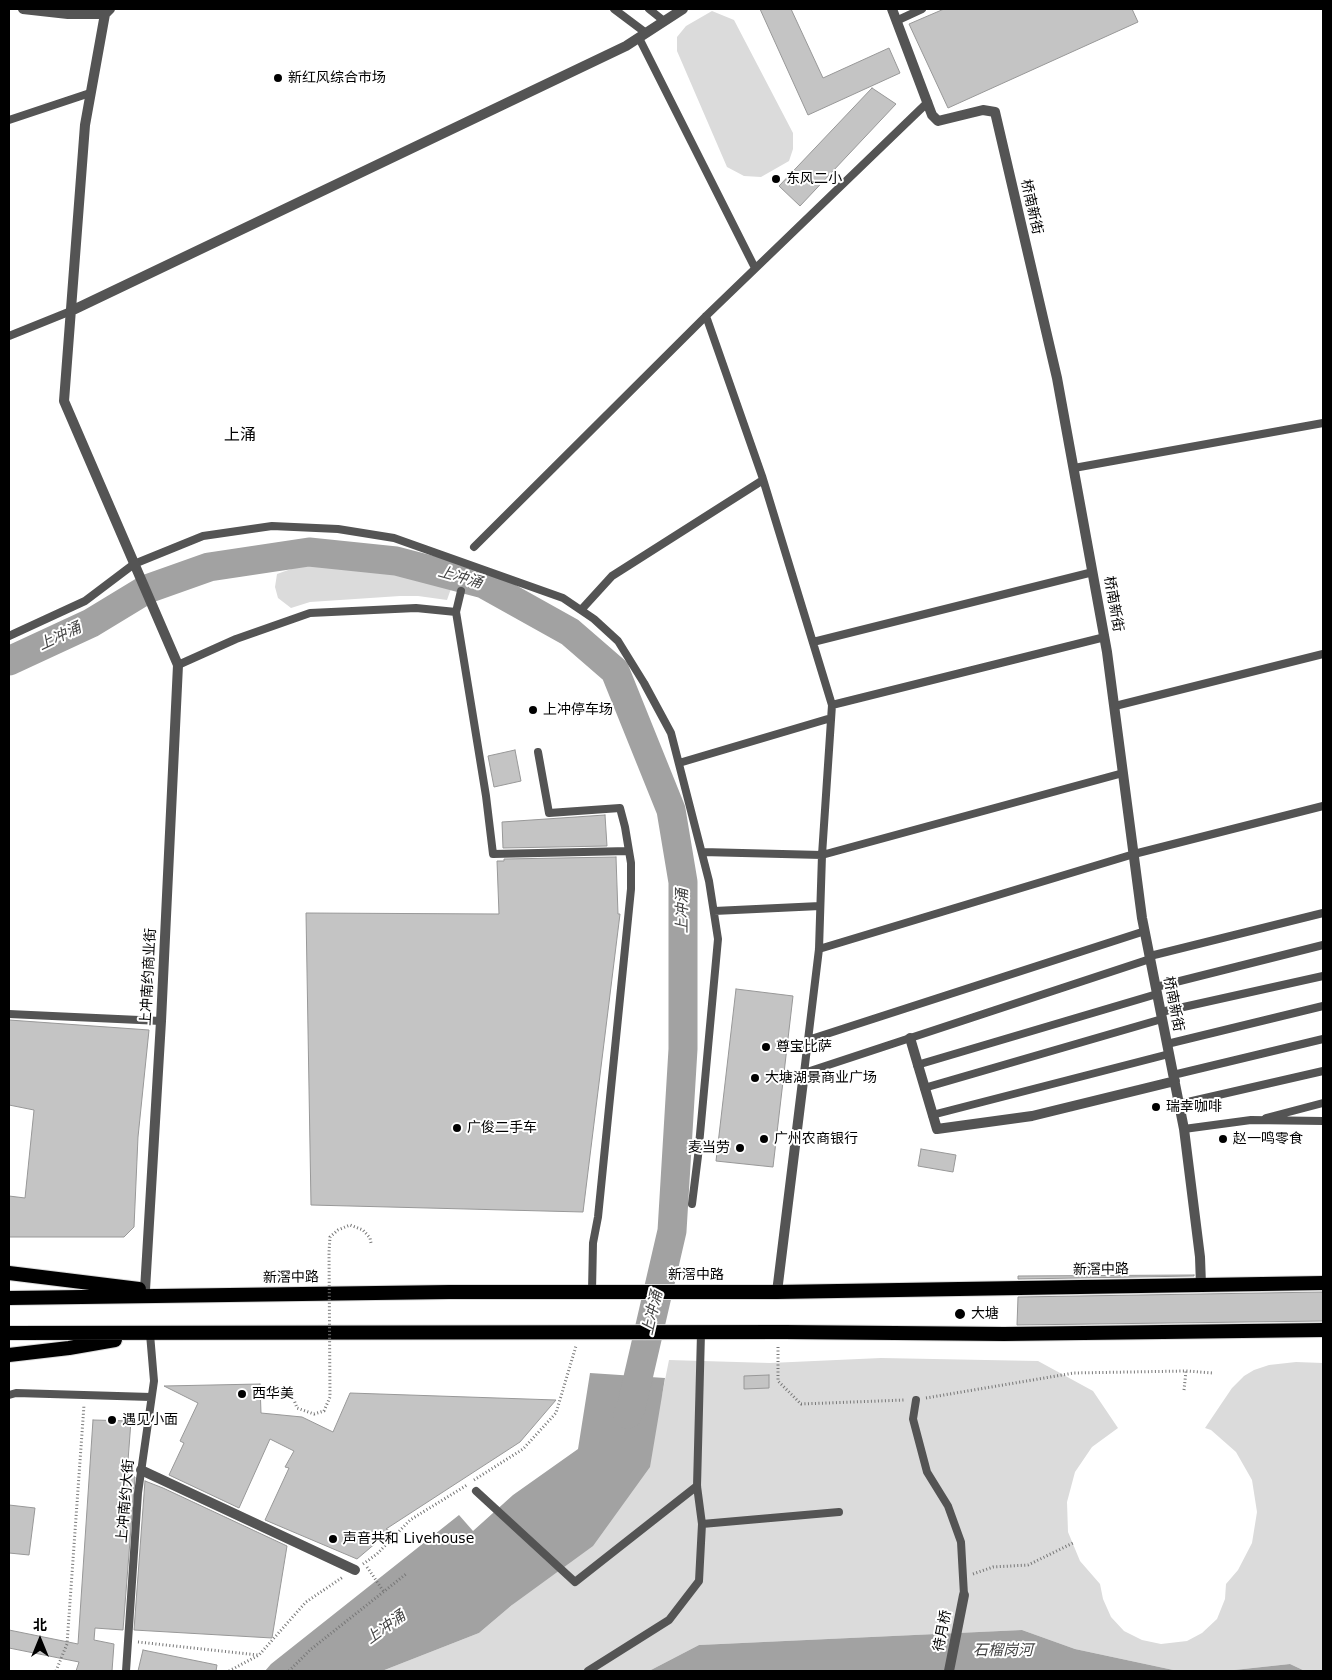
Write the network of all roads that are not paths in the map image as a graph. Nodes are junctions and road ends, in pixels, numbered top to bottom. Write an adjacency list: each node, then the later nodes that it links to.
1 (23, 9): 7 (street)
2 (614, 9): 10 (lane)
3 (649, 9): 8 (lane)
4 (683, 9): 8 (street)
5 (892, 9): 9 (street, 桥南新街)
6 (922, 9): 9 (lane)
7 (108, 12): 11 (street)
8 (664, 21): 10 (street)
9 (896, 21): 12 (street, 桥南新街)
10 (643, 35): 14 (lane); 15 (street)
11 (90, 93): 13 (lane); 15 (street)
12 (928, 102): 14 (lane); 19 (street, 桥南新街)
13 (9, 120)
14 (755, 268): 16 (lane)
15 (71, 311): 17 (lane); 22 (street)
16 (706, 316): 20 (lane); 21 (lane)
17 (9, 336)
18 (1323, 423): 19 (lane)
19 (1074, 468): 23 (street, 桥南新街)
20 (763, 480): 25 (lane); 29 (lane)
21 (474, 547)
22 (134, 564): 25 (lane); 27 (lane); 31 (street)
23 (1093, 572): 28 (street, 桥南新街); 29 (lane)
24 (461, 590): 26 (lane)
25 (581, 610): 36 (lane)
26 (456, 612): 31 (lane); 39 (lane)
27 (9, 636)
28 (1105, 637): 32 (lane); 33 (street, 桥南新街)
29 (813, 642): 32 (lane)
30 (1323, 654): 33 (lane)
31 (178, 665): 55 (street, 上冲南约商业街)
32 (832, 704): 34 (lane)
33 (1115, 706): 37 (street, 桥南新街)
34 (831, 718): 36 (lane); 42 (lane)
35 (538, 752): 39 (lane)
36 (679, 763): 40 (lane)
37 (1123, 773): 41 (street, 桥南新街); 42 (lane)
38 (1323, 806): 41 (lane)
39 (629, 851): 76 (lane)
40 (702, 852): 42 (lane); 44 (lane)
41 (1134, 854): 46 (street, 桥南新街); 48 (lane)
42 (822, 855): 43 (lane)
43 (820, 906): 44 (lane); 48 (lane)
44 (714, 911): 71 (lane)
45 (1323, 913): 49 (lane)
46 (1145, 931): 49 (street, 桥南新街); 58 (lane)
47 (1323, 944): 51 (lane)
48 (819, 949): 58 (lane)
49 (1150, 957): 51 (street, 桥南新街); 56 (lane)
50 (1323, 976): 54 (lane)
51 (1156, 990): 54 (street, 桥南新街); 60 (lane)
52 (1323, 1006): 59 (lane)
53 (9, 1014): 55 (lane)
54 (1162, 1015): 59 (street, 桥南新街); 64 (lane)
55 (161, 1021): 75 (street, 上冲南约商业街)
56 (910, 1038): 60 (street); 62 (lane)
57 (1323, 1039): 63 (lane)
58 (808, 1040): 62 (lane)
59 (1168, 1049): 63 (street, 桥南新街); 67 (lane)
60 (918, 1064): 64 (street)
61 (1323, 1071): 66 (lane)
62 (804, 1073): 77 (street)
63 (1174, 1078): 66 (street, 桥南新街); 67 (street)
64 (924, 1088): 67 (street)
65 (1323, 1103): 68 (lane)
66 (1179, 1104): 70 (street, 桥南新街)
67 (932, 1116)
68 (1257, 1120): 69 (lane); 70 (lane)
69 (1323, 1121)
70 (1184, 1129): 74 (street, 桥南新街)
71 (692, 1204)
72 (9, 1273): 75 (highway)
73 (1323, 1283): 74 (highway, 新滘中路)
74 (1201, 1285): 77 (highway, 新滘中路)
75 (145, 1290): 78 (highway)
76 (592, 1291): 77 (highway, 新滘中路); 78 (highway, 新滘中路)
77 (777, 1292)
78 (194, 1296): 79 (highway, 新滘中路)
79 (9, 1298)
80 (1323, 1330): 83 (highway)
81 (9, 1333): 82 (highway)
82 (150, 1334): 83 (highway); 84 (highway); 85 (highway); 87 (lane, 上冲南约大街)
83 (701, 1334): 90 (lane)
84 (9, 1346)
85 (9, 1355)
86 (9, 1395): 87 (lane)
87 (151, 1397): 89 (lane, 上冲南约大街)
88 (916, 1400): 95 (lane)
89 (141, 1470): 94 (street); 96 (lane, 上冲南约大街)
90 (697, 1486): 91 (lane); 93 (lane)
91 (478, 1493)
92 (839, 1512): 93 (lane)
93 (702, 1524): 97 (lane)
94 (354, 1570)
95 (964, 1595): 98 (street, 待月桥)
96 (126, 1671)
97 (588, 1671)
98 (949, 1671)

